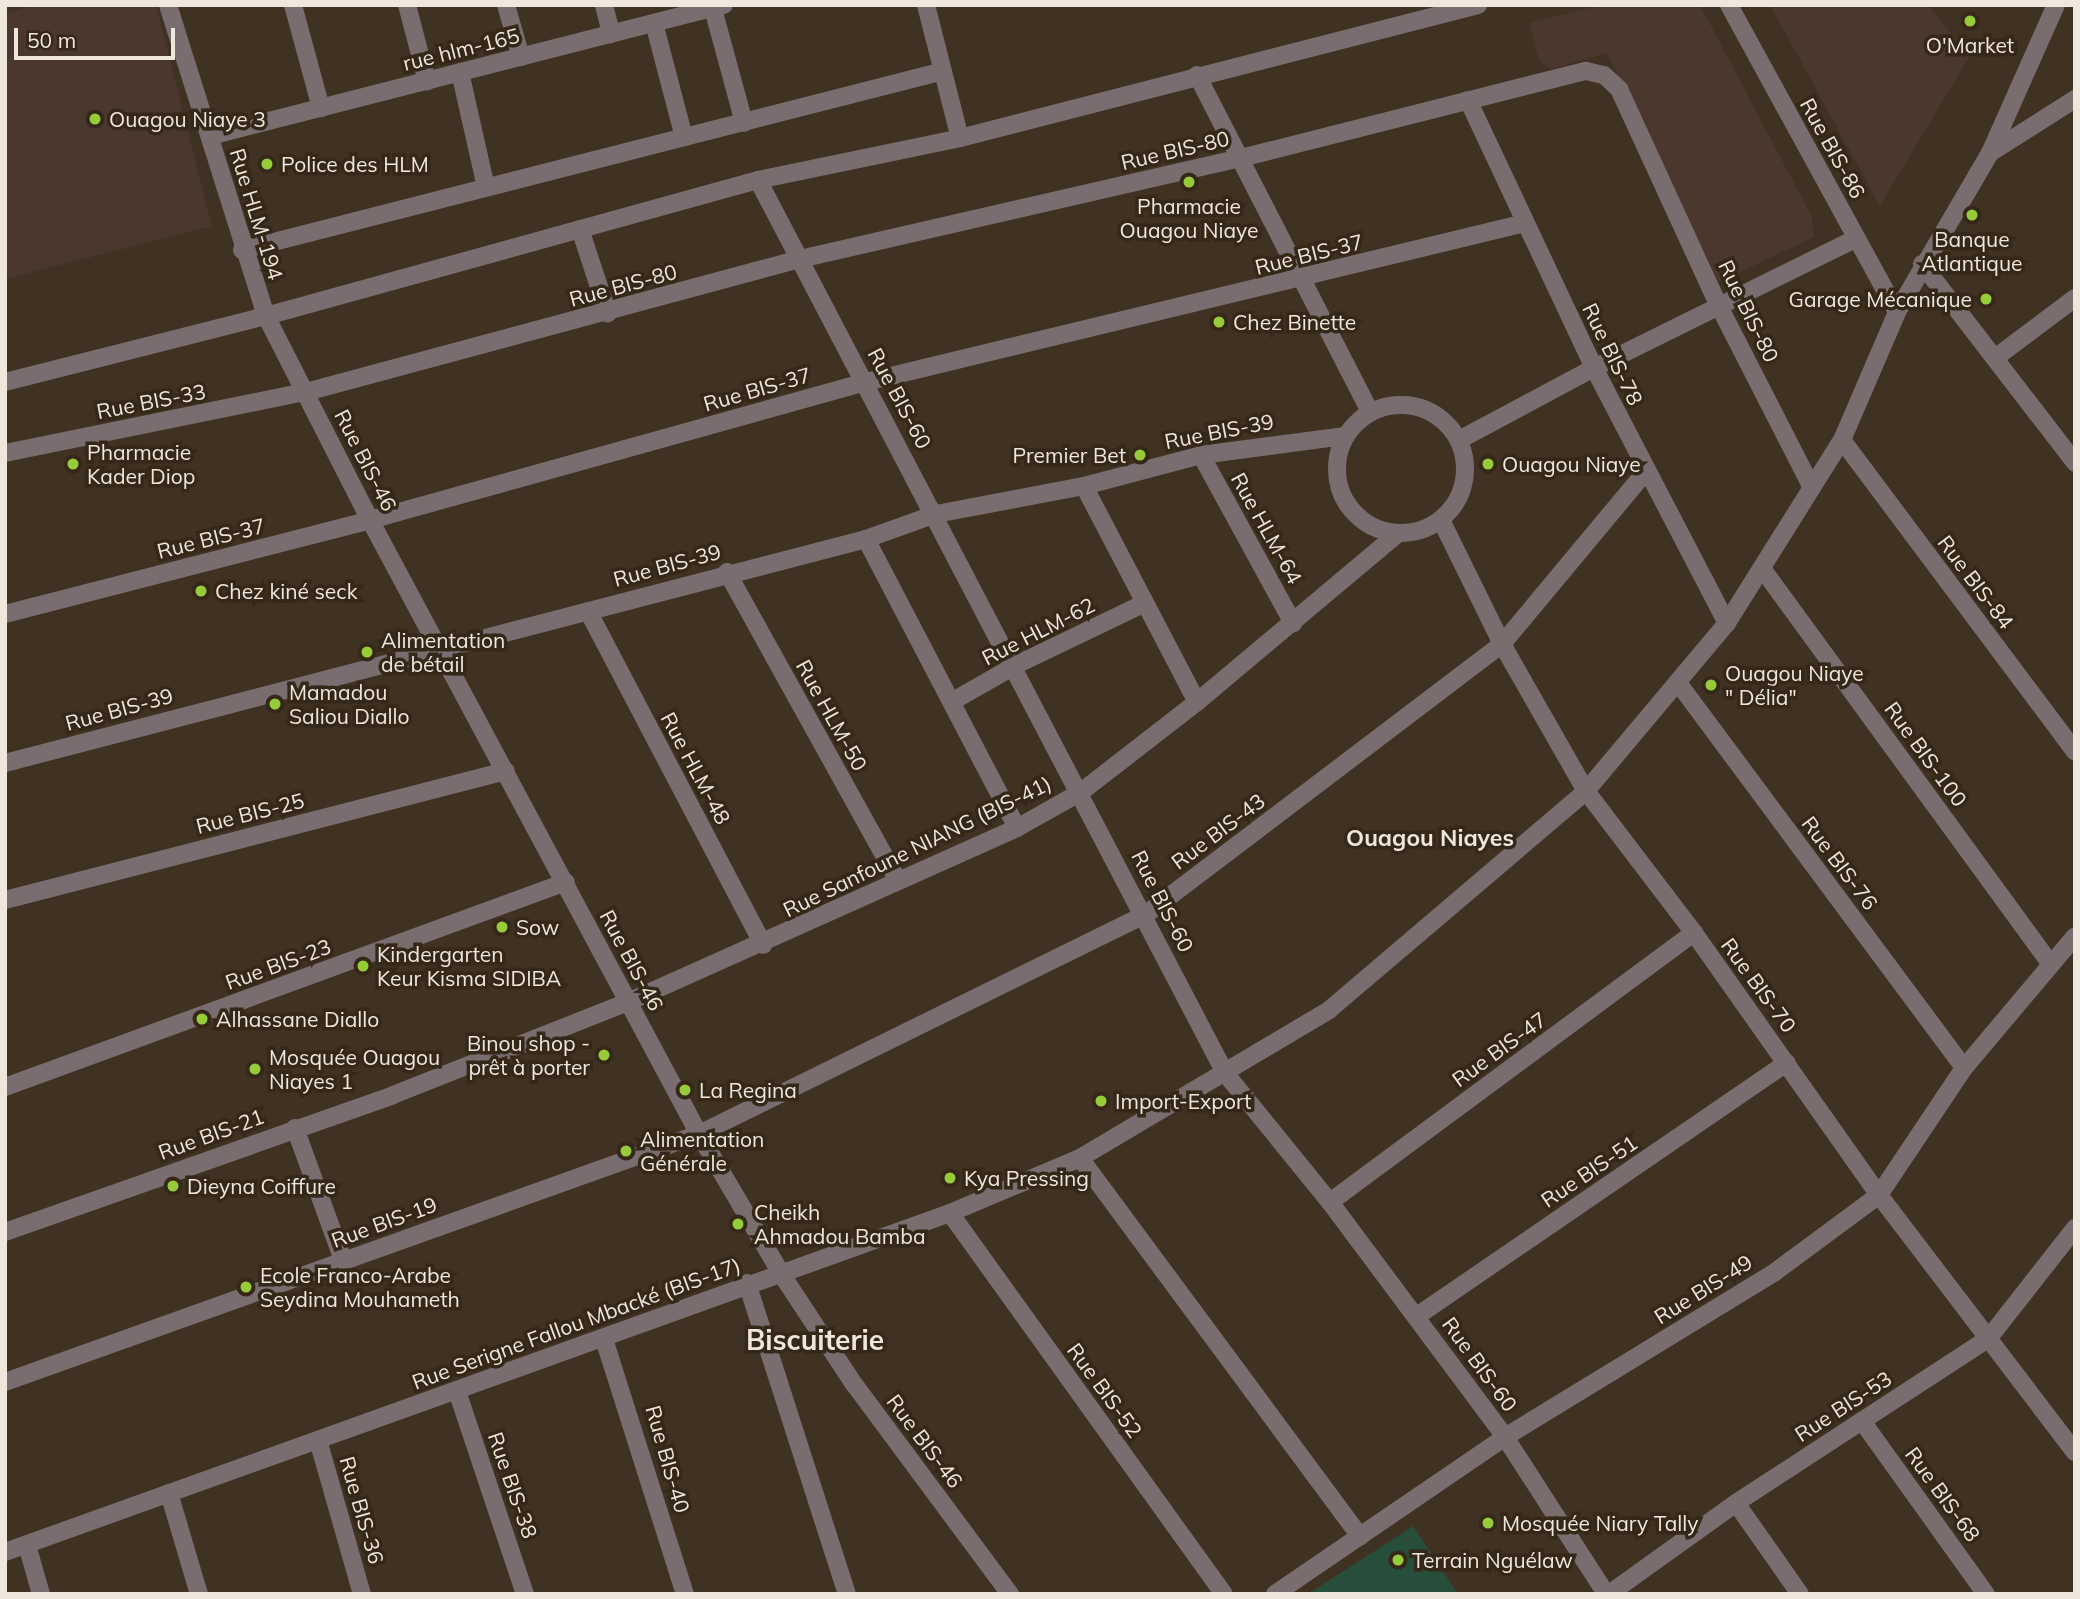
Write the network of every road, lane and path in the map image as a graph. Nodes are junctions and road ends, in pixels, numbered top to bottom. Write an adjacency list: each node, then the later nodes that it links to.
1 (168, 5): 22 (street, Rue HLM-194)
2 (293, 5): 20 (street)
3 (407, 5): 17 (street)
4 (506, 5): 13 (street)
5 (604, 5): 12 (street)
6 (926, 5): 14 (street)
7 (1478, 5): 16 (street)
8 (1729, 5): 31 (street, Rue BIS-86)
9 (2056, 5): 25 (street, Rue Serigne Fallou Mbacké (BIS-17))
10 (716, 6): 11 (street, rue hlm-165); 21 (street)
11 (654, 23): 12 (street, rue hlm-165); 23 (street)
12 (611, 34): 13 (street, rue hlm-165)
13 (522, 57): 15 (street, rue hlm-165)
14 (943, 71): 21 (street); 24 (street)
15 (460, 72): 17 (street, rue hlm-165); 28 (street)
16 (1197, 75): 24 (street); 26 (street)
17 (427, 81): 20 (street, rue hlm-165)
18 (2075, 99): 25 (street)
19 (1468, 100): 26 (street, Rue BIS-80); 29 (street, Rue BIS-78); 37 (street, Rue BIS-80)
20 (321, 108): 22 (street, rue hlm-165)
21 (744, 122): 23 (street)
22 (209, 136): 32 (street, Rue HLM-194)
23 (684, 137): 28 (street)
24 (960, 138): 27 (street)
25 (1990, 153): 34 (street, Rue Serigne Fallou Mbacké (BIS-17))
26 (1241, 158): 33 (street, Rue BIS-80); 35 (street)
27 (758, 180): 30 (street); 33 (street, Rue BIS-60)
28 (486, 187): 32 (street)
29 (1525, 223): 35 (street, Rue BIS-37); 42 (street, Rue BIS-78)
30 (580, 229): 39 (street); 40 (street)
31 (1857, 239): 37 (street); 38 (street, Rue BIS-86)
32 (242, 250): 40 (street, Rue HLM-194)
33 (800, 259): 39 (street, Rue BIS-80); 44 (street, Rue BIS-60)
34 (1922, 264): 38 (street, Rue Serigne Fallou Mbacké (BIS-17)); 41 (street)
35 (1304, 279): 44 (street, Rue BIS-37); 46 (street)
36 (2075, 298): 41 (street)
37 (1719, 306): 42 (street); 55 (street, Rue BIS-80)
38 (1897, 312): 49 (street, Rue Serigne Fallou Mbacké (BIS-17))
39 (608, 314): 45 (street, Rue BIS-80)
40 (266, 316): 43 (street); 45 (street, Rue BIS-46)
41 (1995, 358): 52 (street)
42 (1594, 368): 48 (street); 53 (street, Rue BIS-78)
43 (5, 382)
44 (866, 382): 56 (street, Rue BIS-60); 57 (street, Rue BIS-37)
45 (306, 392): 50 (street, Rue BIS-33); 57 (street, Rue BIS-46)
46 (1370, 412): 47 (street); 48 (street)
47 (1346, 436): 51 (street, Rue BIS-39); 59 (street)
48 (1459, 440): 58 (street)
49 (1842, 440): 55 (street, Rue Serigne Fallou Mbacké (BIS-17)); 74 (street, Rue BIS-84)
50 (5, 453)
51 (1201, 454): 54 (street, Rue BIS-39); 66 (street, Rue HLM-64)
52 (2075, 463)
53 (1646, 471): 67 (street, Rue BIS-78); 68 (street, Rue BIS-43)
54 (1084, 486): 56 (street, Rue BIS-39); 63 (street)
55 (1812, 488): 61 (street, Rue Serigne Fallou Mbacké (BIS-17))
56 (936, 514): 60 (street, Rue BIS-39); 70 (street, Rue BIS-60)
57 (370, 520): 65 (street, Rue BIS-37); 69 (street, Rue BIS-46)
58 (1442, 522): 59 (street); 68 (street, Rue BIS-70)
59 (1397, 534): 66 (street, Rue Sanfoune NIANG (BIS-41))
60 (866, 539): 62 (street, Rue BIS-39); 72 (street)
61 (1764, 571): 67 (street, Rue Serigne Fallou Mbacké (BIS-17)); 87 (street, Rue BIS-100)
62 (727, 572): 64 (street, Rue BIS-39); 80 (street, Rue HLM-50)
63 (1145, 603): 70 (street, Rue HLM-62); 73 (street)
64 (588, 611): 69 (street, Rue BIS-39); 86 (street, Rue HLM-48)
65 (5, 614)
66 (1293, 623): 73 (street, Rue Sanfoune NIANG (BIS-41))
67 (1727, 623): 71 (street, Rue Serigne Fallou Mbacké (BIS-17))
68 (1502, 644): 77 (street, Rue BIS-70); 83 (street, Rue BIS-43)
69 (440, 649): 75 (street, Rue BIS-39); 76 (street, Rue BIS-46)
70 (1014, 666): 72 (street, Rue HLM-62); 78 (street, Rue BIS-60)
71 (1679, 684): 77 (street, Rue Serigne Fallou Mbacké (BIS-17)); 90 (street, Rue BIS-76)
72 (953, 701): 79 (street)
73 (1197, 702): 78 (street, Rue Sanfoune NIANG (BIS-41))
74 (2075, 752)
75 (5, 763)
76 (506, 771): 81 (street, Rue BIS-46); 82 (street, Rue BIS-25)
77 (1586, 791): 84 (street, Rue BIS-70); 91 (street, Rue Serigne Fallou Mbacké (BIS-17))
78 (1081, 792): 79 (street, Rue Sanfoune NIANG (BIS-41)); 83 (street, Rue BIS-60)
79 (1017, 828): 80 (street, Rue Sanfoune NIANG (BIS-41))
80 (898, 880): 86 (street, Rue Sanfoune NIANG (BIS-41))
81 (566, 882): 88 (street, Rue BIS-46); 92 (street, Rue BIS-23)
82 (5, 900)
83 (1145, 915): 91 (street, Rue BIS-60); 94 (street, Rue BIS-43)
84 (1694, 933): 89 (street, Rue BIS-70); 97 (street, Rue BIS-47)
85 (2075, 936): 87 (street, Rue BIS-49)
86 (763, 946): 88 (street, Rue Sanfoune NIANG (BIS-41))
87 (2051, 964): 90 (street, Rue BIS-49)
88 (628, 1002): 93 (street, Rue BIS-21); 94 (street, Rue BIS-46)
89 (1787, 1063): 96 (street, Rue BIS-70); 104 (street, Rue BIS-51)
90 (1964, 1068): 96 (street, Rue BIS-49)
91 (1225, 1073): 95 (street, Rue Serigne Fallou Mbacké (BIS-17)); 97 (street, Rue BIS-60)
92 (5, 1087)
93 (295, 1128): 100 (street, Rue BIS-21); 101 (street)
94 (699, 1134): 101 (street, Rue BIS-19); 102 (street, Rue BIS-46)
95 (1080, 1158): 98 (street, Rue Serigne Fallou Mbacké (BIS-17)); 115 (street)
96 (1879, 1195): 106 (street, Rue BIS-70); 110 (street, Rue BIS-49)
97 (1330, 1202): 104 (street, Rue BIS-60)
98 (950, 1213): 102 (street, Rue Serigne Fallou Mbacké (BIS-17)); 125 (street, Rue BIS-52)
99 (2075, 1228): 106 (street, Rue BIS-53)
100 (5, 1232)
101 (343, 1261): 107 (street, Rue BIS-19)
102 (782, 1275): 103 (street, Rue Serigne Fallou Mbacké (BIS-17)); 124 (street, Rue BIS-46)
103 (747, 1283): 105 (street, Rue Serigne Fallou Mbacké (BIS-17)); 123 (street)
104 (1417, 1317): 110 (street, Rue BIS-60)
105 (604, 1339): 108 (street, Rue Serigne Fallou Mbacké (BIS-17)); 122 (street, Rue BIS-40)
106 (1988, 1339): 109 (street, Rue BIS-53); 112 (street, Rue BIS-70)
107 (5, 1382)
108 (457, 1391): 111 (street, Rue Serigne Fallou Mbacké (BIS-17)); 121 (street, Rue BIS-38)
109 (1863, 1421): 114 (street, Rue BIS-53); 129 (street, Rue BIS-68)
110 (1505, 1437): 115 (street, Rue BIS-49); 127 (street, Rue BIS-60)
111 (318, 1440): 113 (street, Rue Serigne Fallou Mbacké (BIS-17)); 120 (street, Rue BIS-36)
112 (2075, 1452)
113 (169, 1493): 116 (street, Rue Serigne Fallou Mbacké (BIS-17)); 119 (street)
114 (1736, 1503): 127 (street, Rue BIS-53); 128 (street)
115 (1360, 1537): 126 (street, Rue BIS-49)
116 (27, 1545): 117 (street, Rue Serigne Fallou Mbacké (BIS-17)); 118 (street)
117 (5, 1552)
118 (41, 1594)
119 (199, 1594)
120 (362, 1594)
121 (525, 1594)
122 (685, 1594)
123 (847, 1594)
124 (1010, 1594)
125 (1224, 1594)
126 (1275, 1594)
127 (1607, 1594)
128 (1800, 1594)
129 (1986, 1594)

